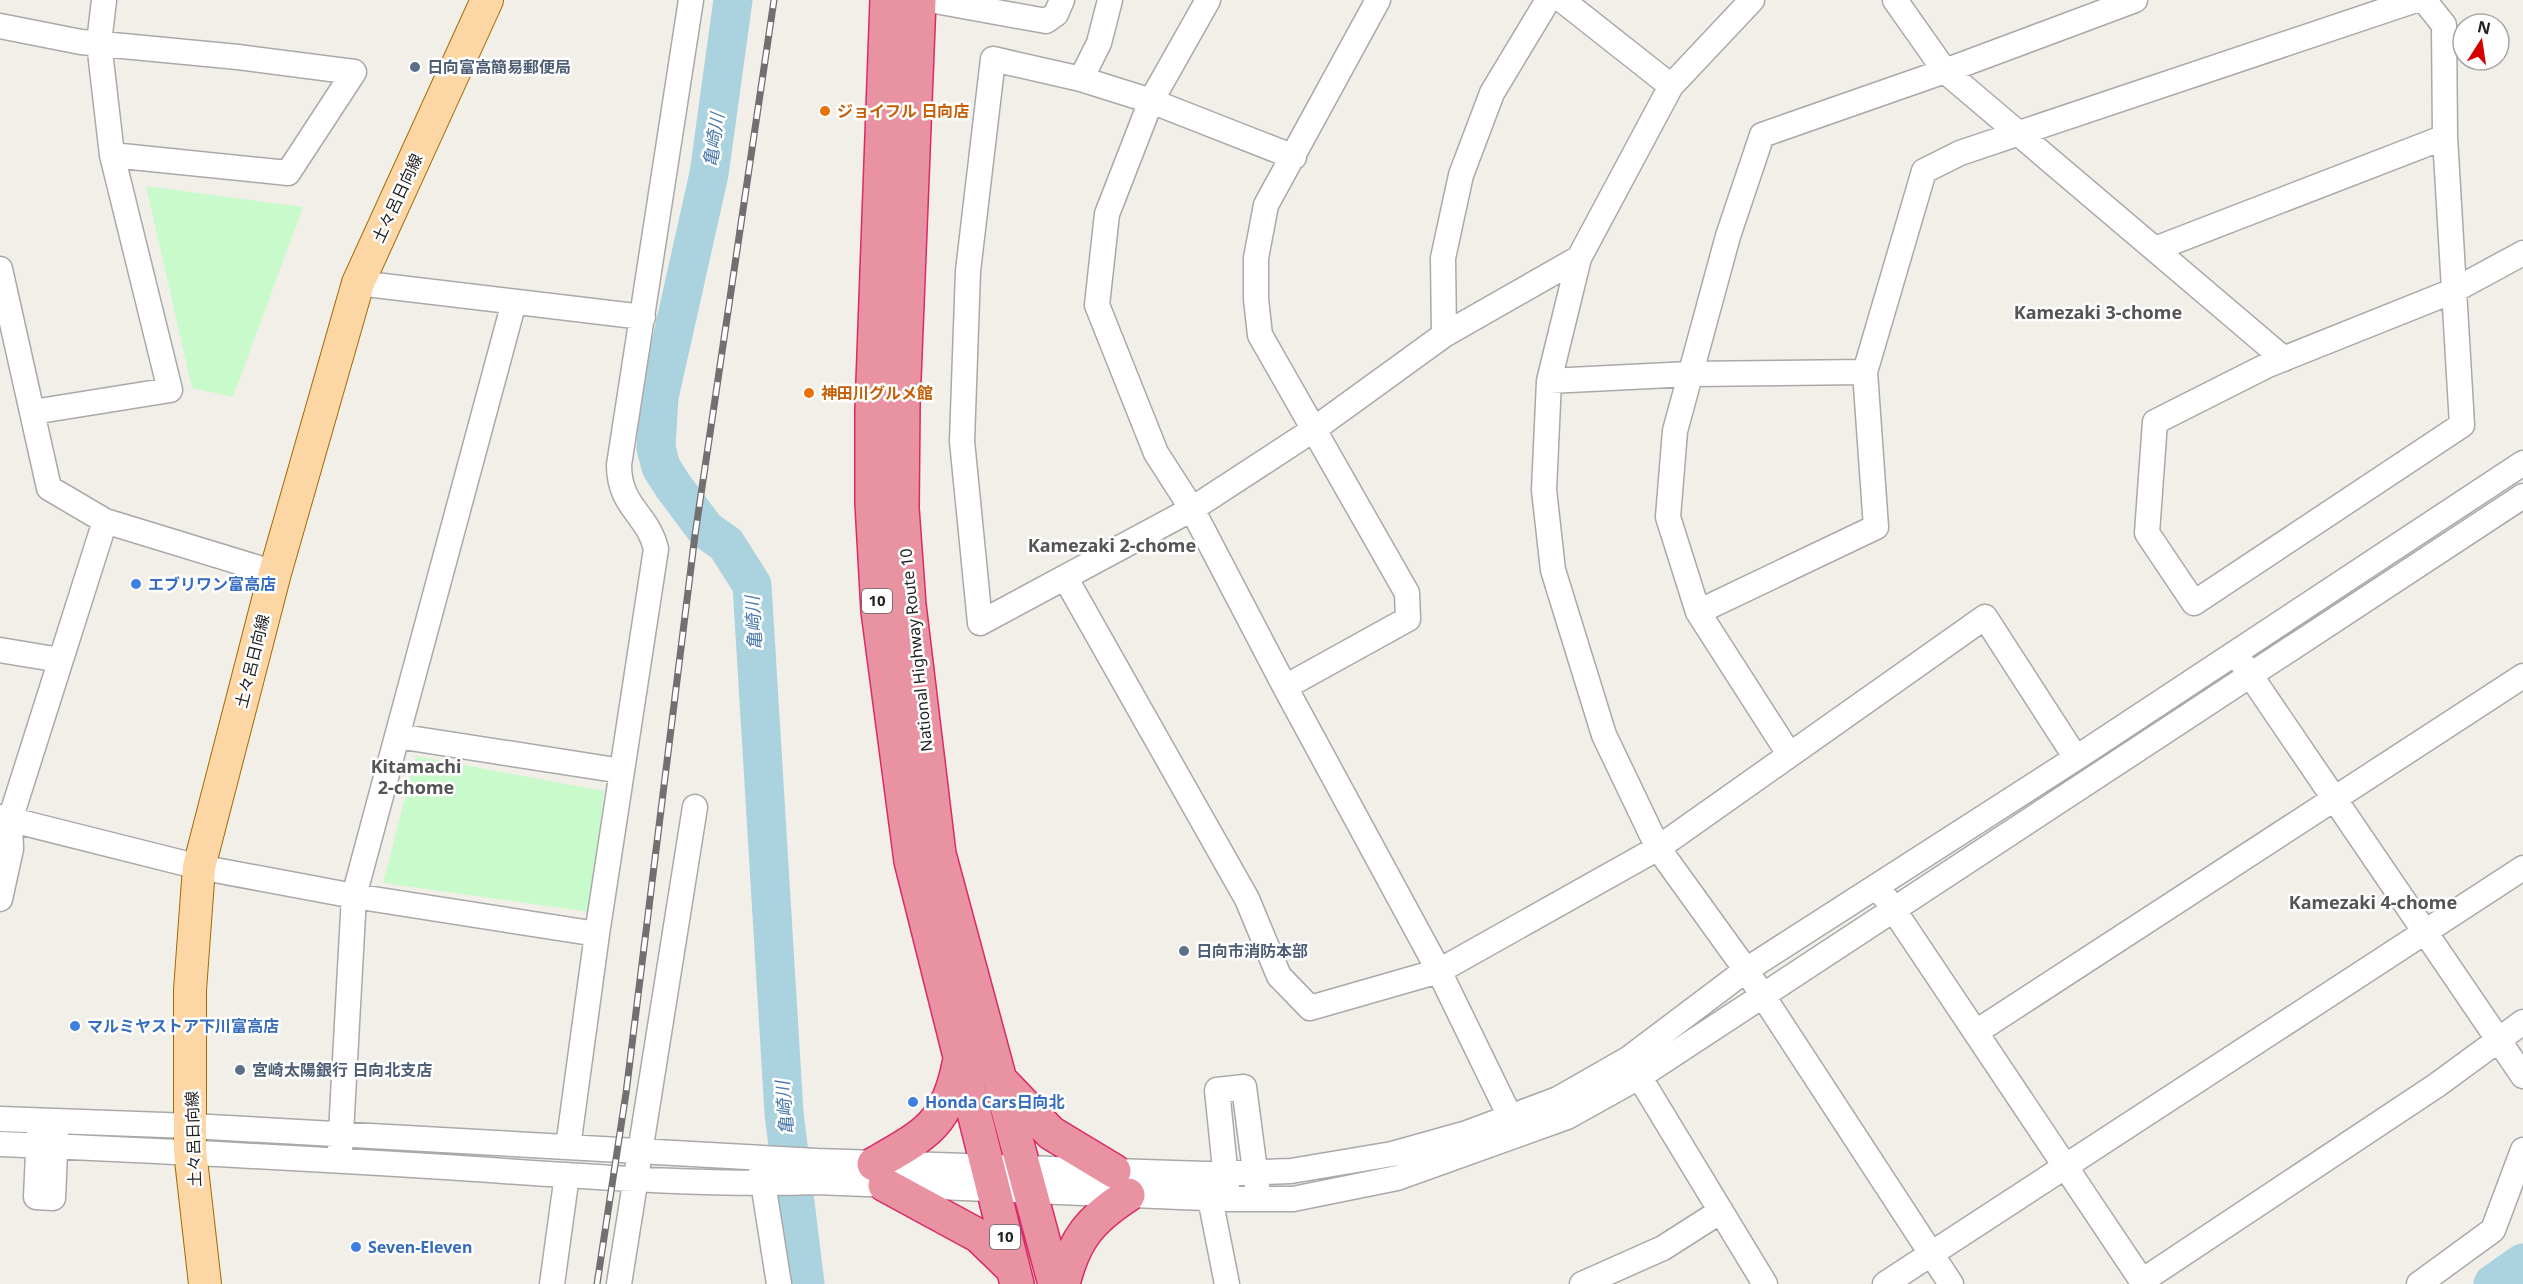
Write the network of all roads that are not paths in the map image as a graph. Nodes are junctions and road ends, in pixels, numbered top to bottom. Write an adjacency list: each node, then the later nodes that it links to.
1 (104, 0): 19 (street)
2 (487, 0): 32 (main road, 土々呂日向線)
3 (691, 0): 35 (street)
4 (887, 0): 78 (highway, National Highway Route 10 / 10)
5 (919, 0): 81 (highway, National Highway Route 10 / 10)
6 (930, 0): 7 (street)
7 (1062, 0)
8 (1110, 0): 21 (street)
9 (1208, 0): 23 (street)
10 (1378, 0): 27 (street)
11 (1548, 0): 36 (street)
12 (1562, 0): 22 (street)
13 (1752, 0): 22 (street)
14 (1895, 0): 20 (street)
15 (2135, 0): 20 (street)
16 (2416, 0): 24 (street)
17 (2424, 0): 25 (street)
18 (0, 26): 19 (street)
19 (99, 43): 26 (street); 26 (street)
20 (1945, 71): 24 (street); 39 (street)
21 (1081, 79): 23 (street); 48 (street)
22 (1671, 86): 30 (street)
23 (1151, 101): 27 (street); 45 (street)
24 (2020, 135): 28 (street); 38 (street)
25 (2445, 136): 28 (street); 33 (street)
26 (112, 155): 41 (street)
27 (1294, 158): 42 (street)
28 (2155, 249): 37 (street)
29 (2523, 253): 33 (street)
30 (1579, 258): 36 (street); 40 (street)
31 (0, 269): 41 (street)
32 (358, 283): 34 (street); 47 (main road, 土々呂日向線)
33 (2453, 291): 37 (street); 37 (street)
34 (514, 302): 35 (street); 56 (street)
35 (643, 317): 59 (street)
36 (1444, 335): 42 (street)
37 (2284, 359)
38 (1865, 372): 39 (street); 49 (street)
39 (1690, 374): 40 (street); 49 (street)
40 (1549, 381): 63 (street)
41 (33, 412): 46 (street)
42 (1313, 430): 45 (street); 55 (street)
43 (2523, 464): 51 (street)
44 (2523, 496): 53 (street)
45 (1192, 508): 48 (street); 55 (street)
46 (105, 521): 47 (street); 52 (street)
47 (274, 573): 64 (main road, 土々呂日向線)
48 (1066, 579): 73 (street)
49 (1698, 612): 57 (street)
50 (0, 650): 52 (street)
51 (2235, 654): 53 (street); 58 (street)
52 (60, 660): 62 (street)
53 (2250, 675): 60 (street); 69 (street)
54 (2523, 676): 60 (street)
55 (1285, 687): 73 (street)
56 (397, 736): 59 (street); 67 (street)
57 (1789, 754): 58 (street); 63 (street)
58 (2076, 758): 66 (street)
59 (622, 771): 71 (street)
60 (2335, 799): 70 (street); 76 (street)
61 (695, 807): 91 (street)
62 (5, 818): 64 (street); 68 (street)
63 (1658, 849): 72 (street); 73 (street)
64 (199, 867): 67 (street); 86 (main road, 土々呂日向線)
65 (2523, 868): 70 (street)
66 (1877, 884): 69 (street); 72 (street)
67 (354, 896): 71 (street); 85 (street)
68 (0, 899)
69 (1893, 908): 74 (street); 76 (street)
70 (2425, 932): 77 (street); 94 (street)
71 (597, 934): 89 (street)
72 (1746, 970): 74 (street); 79 (street)
73 (1439, 971): 84 (street)
74 (1762, 994): 79 (street); 108 (street)
75 (2523, 1022): 77 (street)
76 (1976, 1032): 94 (street)
77 (2498, 1041): 80 (street); 110 (street)
78 (960, 1060): 98 (highway); 101 (highway, National Highway Route 10 / 10)
79 (1634, 1068): 84 (street); 107 (street)
80 (2523, 1076)
81 (999, 1078): 102 (highway, National Highway Route 10 / 10); 103 (highway)
82 (0, 1119): 83 (street)
83 (48, 1121): 86 (street); 88 (street)
84 (1515, 1125): 96 (street); 106 (street)
85 (340, 1135): 86 (street); 89 (street); 93 (street)
86 (191, 1138): 88 (street); 93 (street); 111 (main road, 土々呂日向線)
87 (0, 1144): 88 (street)
88 (47, 1146)
89 (568, 1147): 91 (street)
90 (2523, 1150): 122 (street)
91 (638, 1153): 92 (street); 100 (street)
92 (759, 1158): 95 (street); 104 (street)
93 (340, 1160): 99 (street)
94 (2065, 1167): 108 (street); 110 (street)
95 (817, 1172): 98 (street); 104 (street)
96 (1254, 1172): 97 (street); 97 (street); 106 (street)
97 (1215, 1173): 103 (street); 105 (street)
98 (879, 1174): 101 (street); 109 (highway)
99 (567, 1175): 100 (street); 112 (street)
100 (634, 1178): 104 (street); 113 (street)
101 (990, 1178): 102 (street); 109 (highway, National Highway Route 10 / 10)
102 (1027, 1180): 103 (street); 115 (highway, National Highway Route 10 / 10)
103 (1121, 1183): 105 (street); 116 (highway)
104 (763, 1184): 114 (street)
105 (1220, 1199): 106 (street); 117 (street)
106 (1260, 1199)
107 (1721, 1211): 118 (street); 119 (street)
108 (1932, 1254): 120 (street); 121 (street)
109 (1015, 1276)
110 (2143, 1283)
111 (205, 1284)
112 (552, 1284)
113 (619, 1284)
114 (779, 1284)
115 (1054, 1284)
116 (1063, 1284)
117 (1227, 1284)
118 (1582, 1284)
119 (1765, 1284)
120 (1885, 1284)
121 (1951, 1284)
122 (2419, 1284)

